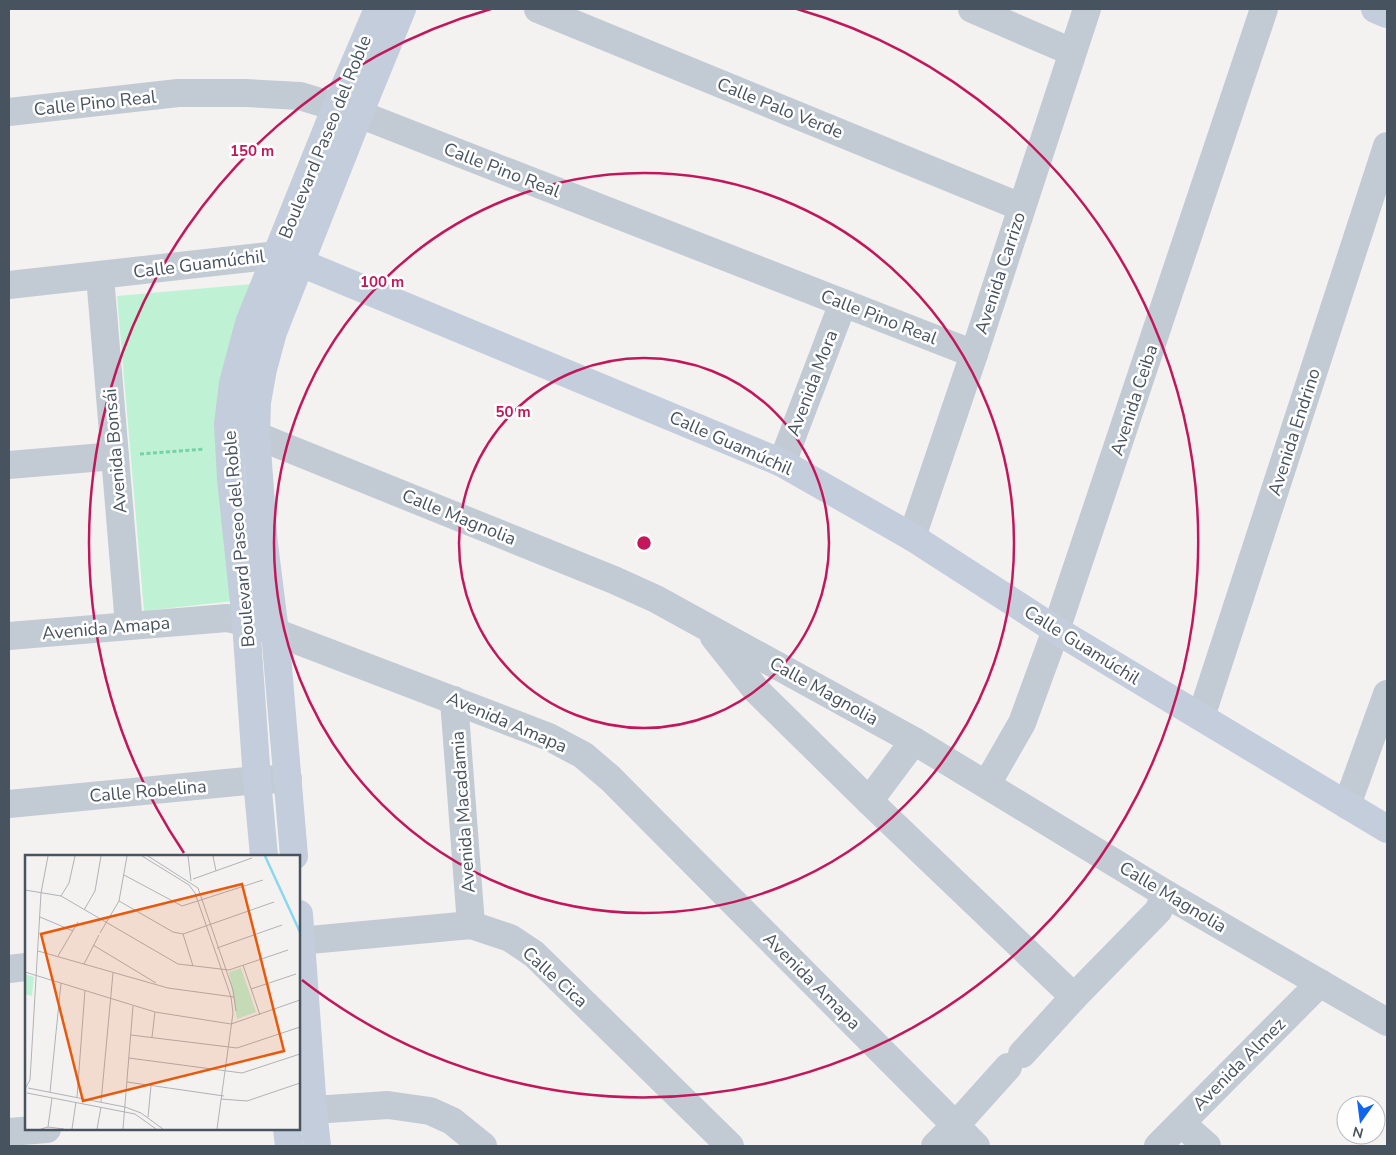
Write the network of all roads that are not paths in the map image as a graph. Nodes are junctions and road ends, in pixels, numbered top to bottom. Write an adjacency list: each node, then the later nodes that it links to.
1 (378, 9): 10 (street, Boulevard Paseo del Roble)
2 (402, 9): 10 (street, Boulevard Paseo del Roble)
3 (538, 9): 13 (street, Calle Palo Verde)
4 (972, 9): 9 (street)
5 (1087, 9): 9 (street, Avenida Carrizo)
6 (1264, 9): 28 (street, Avenida Ceiba)
7 (1375, 9): 8 (street)
8 (1387, 14)
9 (1072, 52): 13 (street, Avenida Carrizo)
10 (347, 110): 11 (street, Calle Pino Real); 14 (street, Boulevard Paseo del Roble); 17 (street, Calle Pino Real)
11 (9, 112)
12 (1387, 146): 33 (street, Avenida Endrino)
13 (1022, 207): 18 (street, Avenida Carrizo)
14 (289, 259): 15 (street, Calle Guamúchil); 19 (street, Boulevard Paseo del Roble); 20 (street, Boulevard Paseo del Roble); 22 (street, Calle Guamúchil)
15 (100, 276): 16 (street, Calle Guamúchil); 21 (street, Avenida Bonsái)
16 (9, 285)
17 (843, 303): 18 (street, Calle Pino Real); 22 (street, Avenida Mora)
18 (974, 354): 24 (street, Avenida Carrizo)
19 (229, 435): 20 (street, Calle Magnolia); 25 (street, Boulevard Paseo del Roble)
20 (256, 436): 27 (street, Calle Magnolia); 29 (street, Boulevard Paseo del Roble)
21 (115, 456): 23 (street); 26 (street, Avenida Bonsái)
22 (782, 463): 24 (street, Calle Guamúchil)
23 (9, 465)
24 (912, 537): 28 (street, Calle Guamúchil)
25 (246, 622): 26 (street, Avenida Amapa); 29 (street, Avenida Amapa); 36 (street, Boulevard Paseo del Roble)
26 (129, 625): 30 (street, Avenida Amapa)
27 (705, 626): 34 (street, Calle Magnolia); 38 (street)
28 (1056, 630): 33 (street, Calle Guamúchil); 37 (street, Avenida Ceiba)
29 (276, 632): 32 (street, Avenida Amapa); 35 (street, Boulevard Paseo del Roble)
30 (9, 636)
31 (1387, 694): 40 (street)
32 (454, 700): 45 (street, Avenida Macadamia); 54 (street, Avenida Amapa)
33 (1201, 717): 40 (street, Calle Guamúchil)
34 (914, 741): 37 (street, Calle Magnolia); 38 (street)
35 (288, 779): 36 (street, Calle Robelina); 43 (street, Boulevard Paseo del Roble)
36 (257, 780): 39 (street, Calle Robelina); 42 (street, Boulevard Paseo del Roble)
37 (987, 784): 44 (street, Calle Magnolia)
38 (869, 801): 50 (street)
39 (9, 804)
40 (1347, 805): 41 (street, Calle Guamúchil)
41 (1387, 829)
42 (264, 855)
43 (294, 855)
44 (1166, 894): 49 (street, Calle Magnolia); 50 (street)
45 (471, 924): 46 (street, Calle Cica); 61 (street, Calle Cica)
46 (300, 941): 52 (street)
47 (25, 968): 48 (street)
48 (9, 969)
49 (1320, 982): 51 (street, Calle Magnolia); 53 (street, Avenida Almez)
50 (1074, 997): 54 (street)
51 (1387, 1022)
52 (306, 1109): 59 (street); 60 (street)
53 (1181, 1123): 64 (street, Avenida Almez); 65 (street)
54 (955, 1126): 62 (street); 63 (street, Avenida Amapa)
55 (34, 1130): 57 (street)
56 (287, 1130): 58 (street)
57 (9, 1132)
58 (289, 1146)
59 (318, 1146)
60 (483, 1146)
61 (730, 1146)
62 (935, 1146)
63 (976, 1146)
64 (1158, 1146)
65 (1207, 1146)

